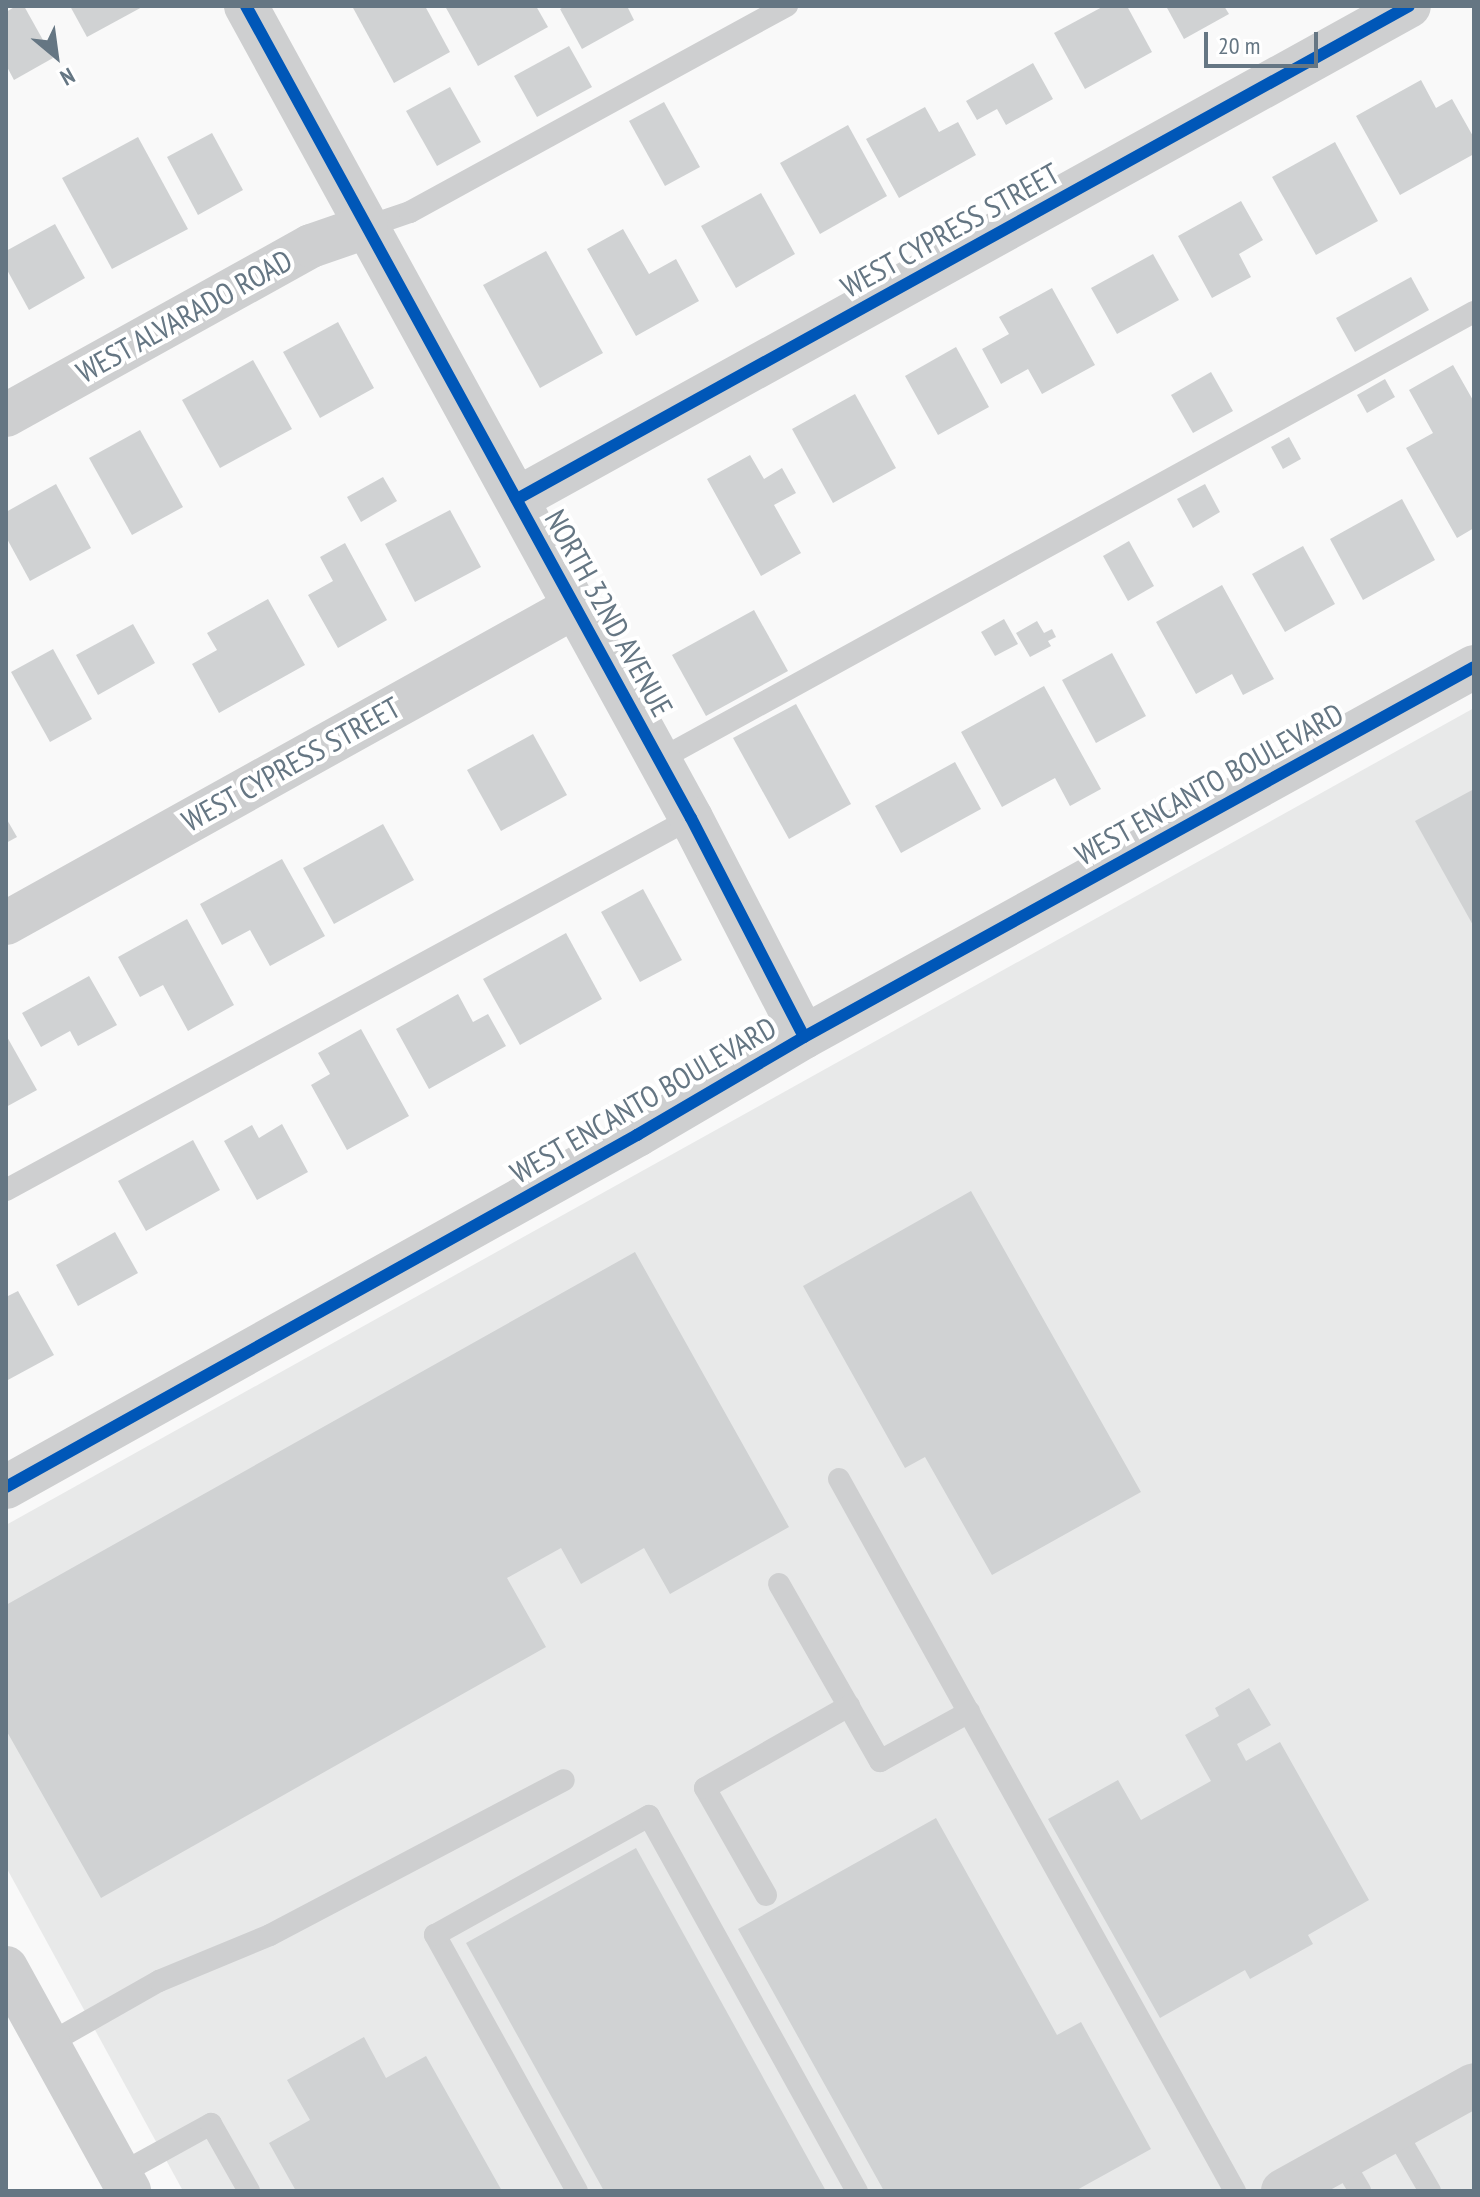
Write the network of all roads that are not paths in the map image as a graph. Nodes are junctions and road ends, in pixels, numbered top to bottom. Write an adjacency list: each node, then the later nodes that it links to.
1 (246, 6): 4 (street, NORTH 32ND AVENUE)
2 (787, 6): 4 (lane)
3 (1409, 6): 7 (street, WEST CYPRESS STREET)
4 (366, 227): 6 (street, WEST ALVARADO ROAD); 7 (street, NORTH 32ND AVENUE)
5 (1474, 312): 10 (lane)
6 (6, 415)
7 (517, 499): 8 (street, NORTH 32ND AVENUE)
8 (576, 606): 10 (street, NORTH 32ND AVENUE); 12 (street, WEST CYPRESS STREET)
9 (1474, 667): 13 (street, WEST ENCANTO BOULEVARD)
10 (659, 760): 11 (street, NORTH 32ND AVENUE)
11 (691, 818): 13 (street, NORTH 32ND AVENUE); 14 (lane)
12 (6, 923)
13 (804, 1037): 16 (street, WEST ENCANTO BOULEVARD)
14 (6, 1190)
15 (839, 1479): 19 (lane)
16 (6, 1487)
17 (779, 1584): 18 (lane)
18 (849, 1706): 19 (lane); 21 (lane)
19 (969, 1712): 31 (lane)
20 (564, 1780): 23 (lane)
21 (766, 1895)
22 (6, 1968): 23 (street)
23 (48, 2044): 27 (street)
24 (1474, 2085): 25 (street)
25 (1394, 2129): 26 (street); 33 (lane)
26 (1351, 2175): 32 (street)
27 (124, 2183): 28 (lane)
28 (249, 2191)
29 (577, 2191): 30 (lane)
30 (857, 2191)
31 (1235, 2191)
32 (1283, 2191)
33 (1430, 2191)

